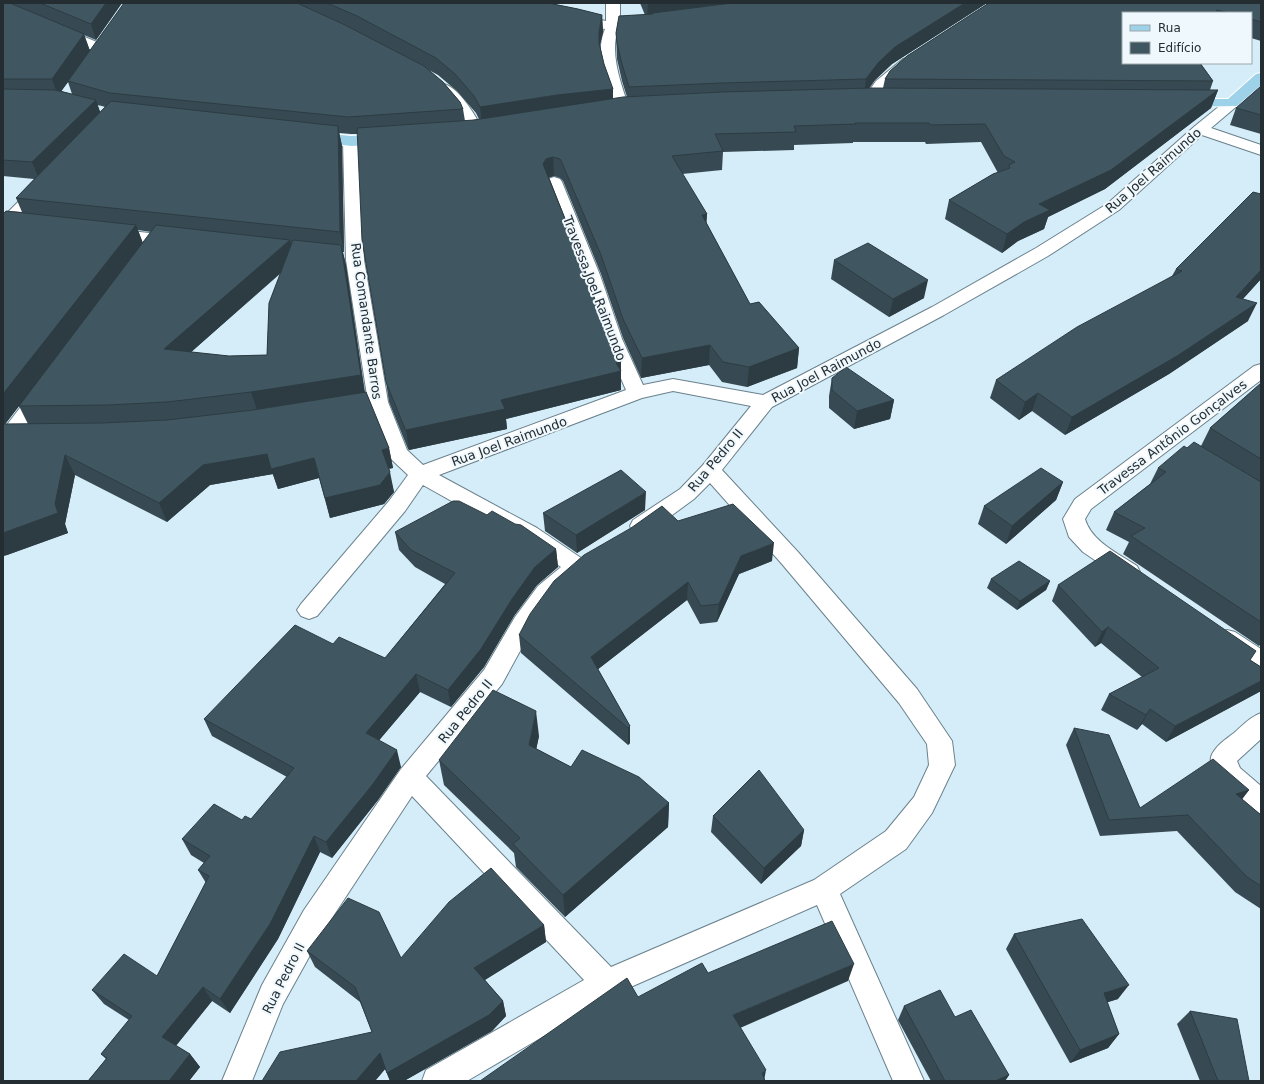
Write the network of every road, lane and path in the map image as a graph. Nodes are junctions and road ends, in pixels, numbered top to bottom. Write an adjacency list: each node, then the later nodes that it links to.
1 (613, 3): 5 (street)
2 (3, 7): 7 (street)
3 (562, 17): 5 (street)
4 (656, 23): 5 (street)
5 (613, 26): 17 (street)
6 (108, 36): 7 (street)
7 (98, 48): 9 (street)
8 (920, 54): 12 (street)
9 (90, 62)
10 (1261, 77): 15 (main road)
11 (432, 79): 19 (street)
12 (862, 101): 13 (main road)
13 (885, 101)
14 (1171, 102): 15 (main road)
15 (1232, 103): 18 (street, Rua Joel Raimundo)
16 (638, 109): 17 (main road)
17 (616, 111)
18 (1200, 129): 23 (street); 35 (street, Rua Joel Raimundo)
19 (476, 132)
20 (299, 136): 22 (main road)
21 (402, 138): 22 (main road)
22 (351, 141): 41 (street, Rua Comandante Barros)
23 (1261, 150)
24 (54, 174): 26 (street)
25 (554, 182): 34 (street, Travessa Joel Raimundo)
26 (4, 224): 27 (street)
27 (28, 225)
28 (97, 232): 29 (street)
29 (158, 238): 30 (street); 31 (street)
30 (189, 242)
31 (143, 258)
32 (1261, 370): 38 (street, Travessa Antônio Gonçalves)
33 (53, 378): 37 (street)
34 (637, 393): 35 (street, Rua Joel Raimundo); 41 (street, Rua Joel Raimundo)
35 (765, 402): 40 (street, Rua Pedro II)
36 (33, 435): 37 (street)
37 (6, 436)
38 (1170, 439): 39 (street); 44 (street, Travessa Antônio Gonçalves)
39 (1189, 451)
40 (710, 470): 42 (street, Rua Pedro II); 51 (street)
41 (420, 474): 43 (street, Rua Comandante Barros); 45 (street)
42 (622, 539)
43 (586, 560): 49 (street, Rua Pedro II)
44 (1143, 582)
45 (309, 610)
46 (1209, 626): 47 (street)
47 (1261, 662)
48 (1261, 724): 50 (street)
49 (410, 777): 52 (street); 53 (street, Rua Pedro II)
50 (1261, 802)
51 (824, 889): 52 (street); 55 (street)
52 (607, 984): 54 (street)
53 (237, 1081)
54 (437, 1081)
55 (909, 1081)

